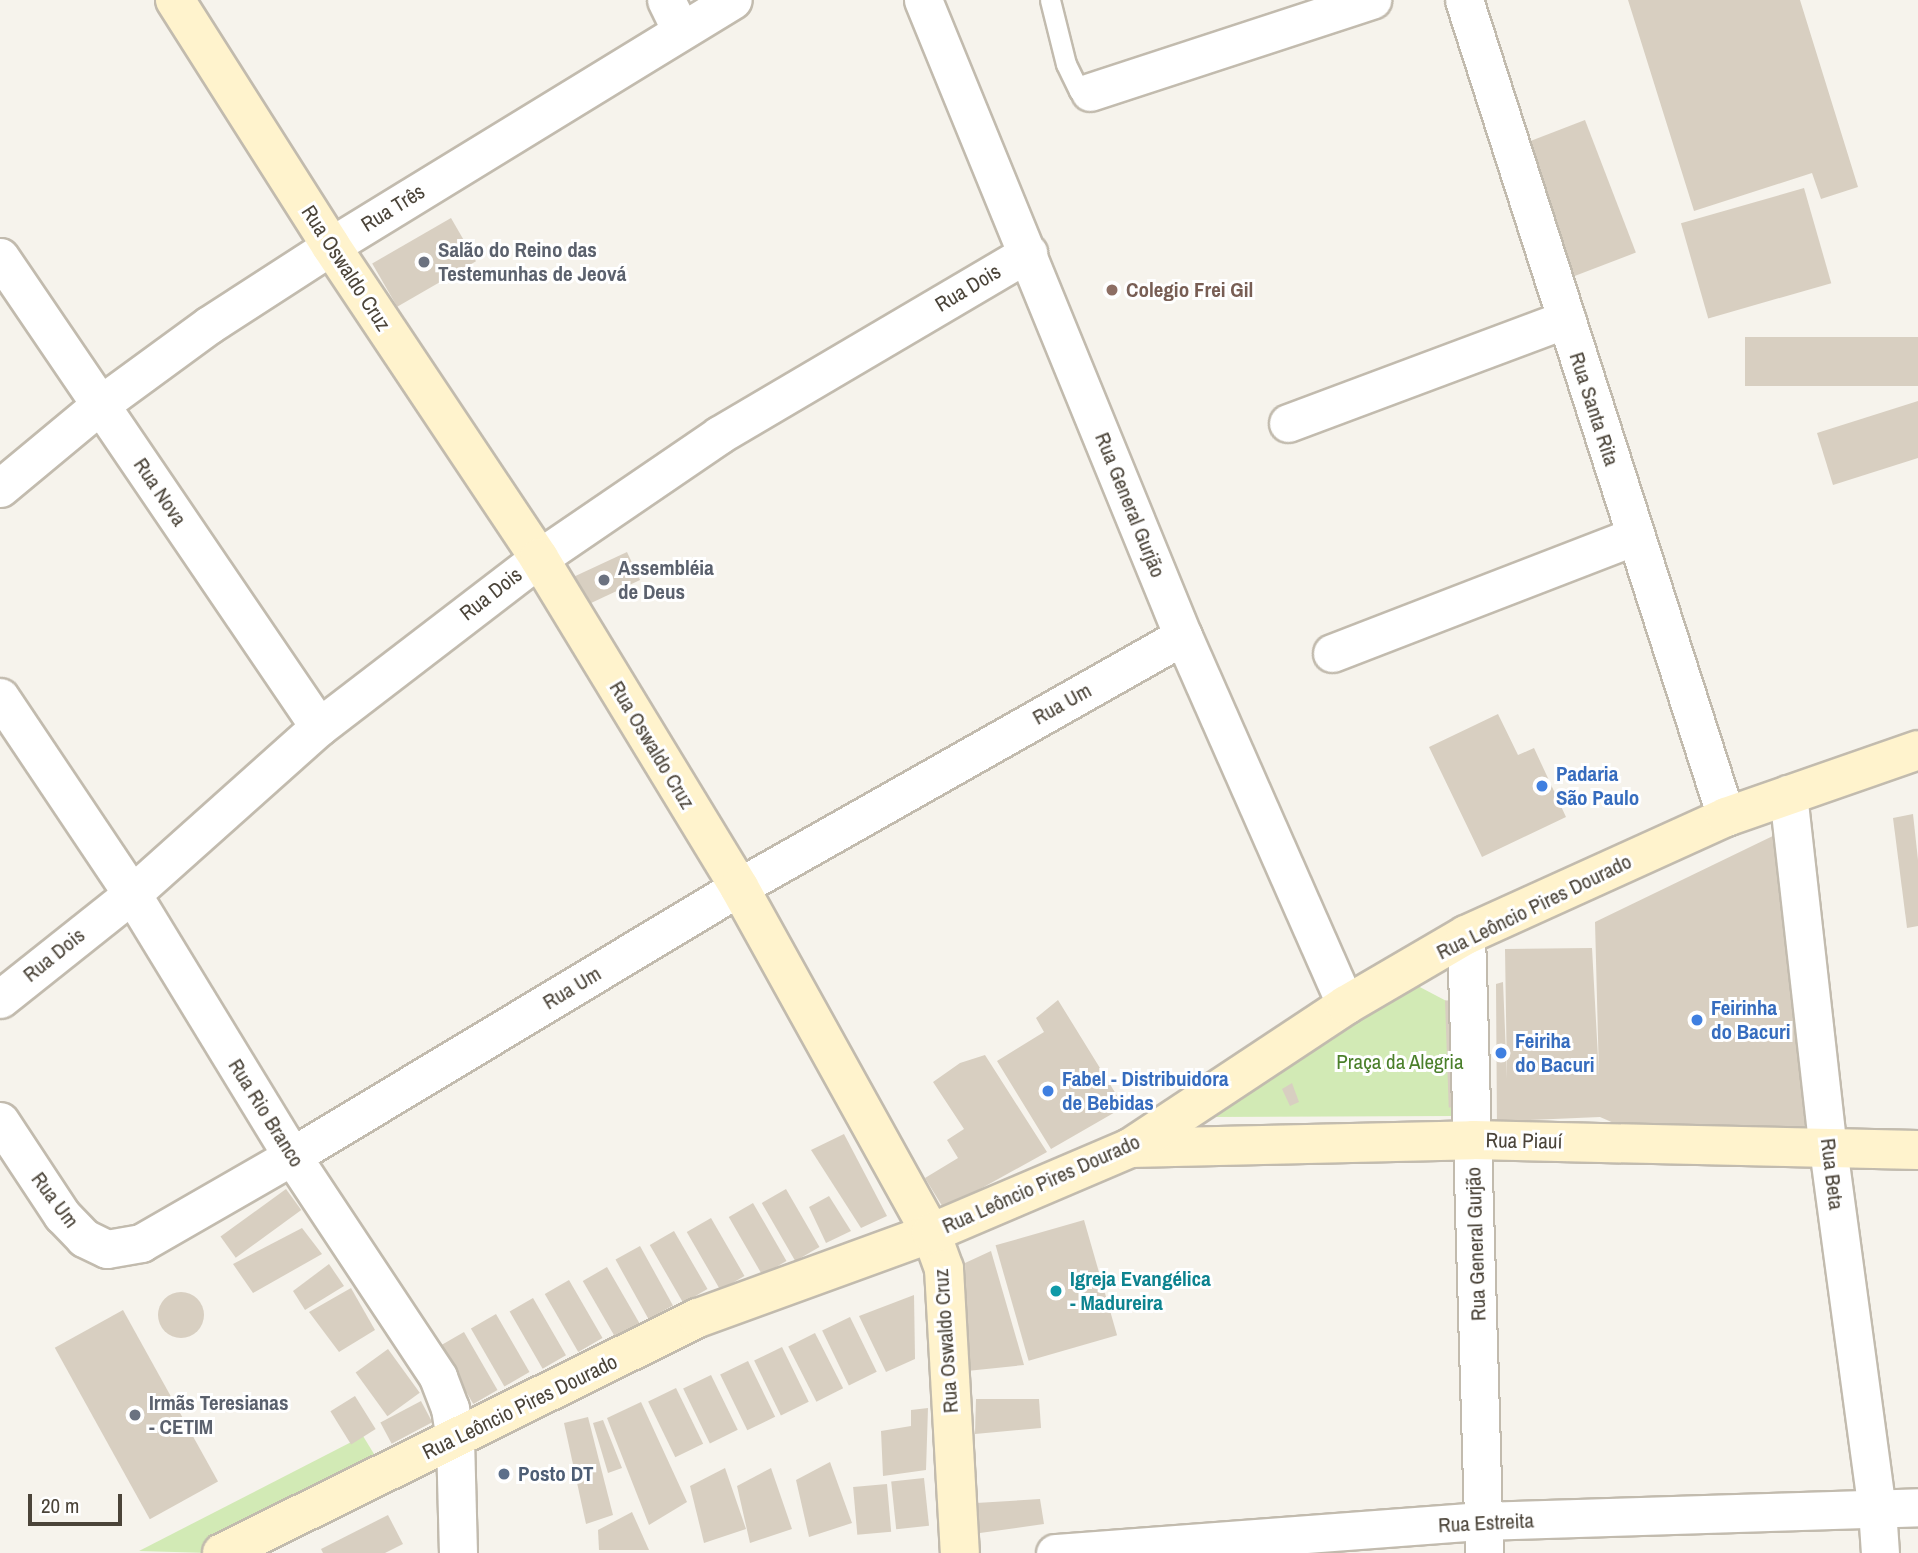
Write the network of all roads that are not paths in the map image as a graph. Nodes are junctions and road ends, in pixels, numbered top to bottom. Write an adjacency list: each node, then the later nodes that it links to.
1 (175, 0): 9 (street, Rua Oswaldo Cruz)
2 (733, 0): 7 (street, Rua Três)
3 (923, 0): 10 (street, Rua General Gurjão)
4 (1050, 0): 8 (lane)
5 (1372, 0): 8 (street)
6 (1464, 0): 12 (street, Rua Santa Rita)
7 (673, 15): 9 (street, Rua Três)
8 (1090, 92)
9 (331, 246): 13 (street, Rua Três); 17 (street, Rua Oswaldo Cruz)
10 (1028, 253): 17 (street, Rua Dois); 18 (street, Rua General Gurjão)
11 (0, 257): 13 (street, Rua Nova)
12 (1566, 319): 14 (street); 16 (street, Rua Santa Rita)
13 (101, 404): 15 (street, Rua Três); 21 (street, Rua Nova)
14 (1288, 423)
15 (0, 488)
16 (1635, 536): 19 (street); 24 (street, Rua Santa Rita)
17 (539, 558): 21 (street, Rua Dois); 25 (street, Rua Oswaldo Cruz)
18 (1183, 636): 25 (street, Rua Um); 29 (street, Rua General Gurjão)
19 (1332, 653)
20 (0, 697): 26 (street, Rua Rio Branco)
21 (319, 727): 26 (street, Rua Dois)
22 (1918, 750): 23 (street, Rua Leôncio Pires Dourado)
23 (1788, 794): 24 (street, Rua Leôncio Pires Dourado); 33 (street, Rua Beta)
24 (1726, 817): 27 (street, Rua Leôncio Pires Dourado)
25 (739, 887): 35 (street, Rua Um); 36 (street, Rua Oswaldo Cruz)
26 (132, 894): 28 (street, Rua Dois); 35 (street, Rua Rio Branco)
27 (1466, 935): 29 (street, Rua Leôncio Pires Dourado); 31 (street, Rua General Gurjão)
28 (0, 999)
29 (1346, 1005): 32 (street, Rua Leôncio Pires Dourado)
30 (0, 1121): 35 (street, Rua Um)
31 (1473, 1140): 32 (street, Rua Piauí); 33 (street, Rua Piauí); 40 (street, Rua General Gurjão)
32 (1130, 1148): 36 (street, Rua Leôncio Pires Dourado)
33 (1828, 1148): 34 (street, Rua Piauí); 39 (street, Rua Beta)
34 (1918, 1150)
35 (292, 1156): 37 (street, Rua Rio Branco)
36 (931, 1233): 37 (street, Rua Leôncio Pires Dourado); 43 (street, Rua Oswaldo Cruz)
37 (455, 1439): 41 (street, Rua Leôncio Pires Dourado); 42 (street, Rua Rio Branco)
38 (1918, 1507): 39 (street, Rua Estreita)
39 (1877, 1509): 40 (street, Rua Estreita); 45 (street, Rua Beta)
40 (1484, 1537): 44 (street, Rua Estreita)
41 (222, 1553)
42 (458, 1553)
43 (960, 1553)
44 (1055, 1553)
45 (1880, 1553)

